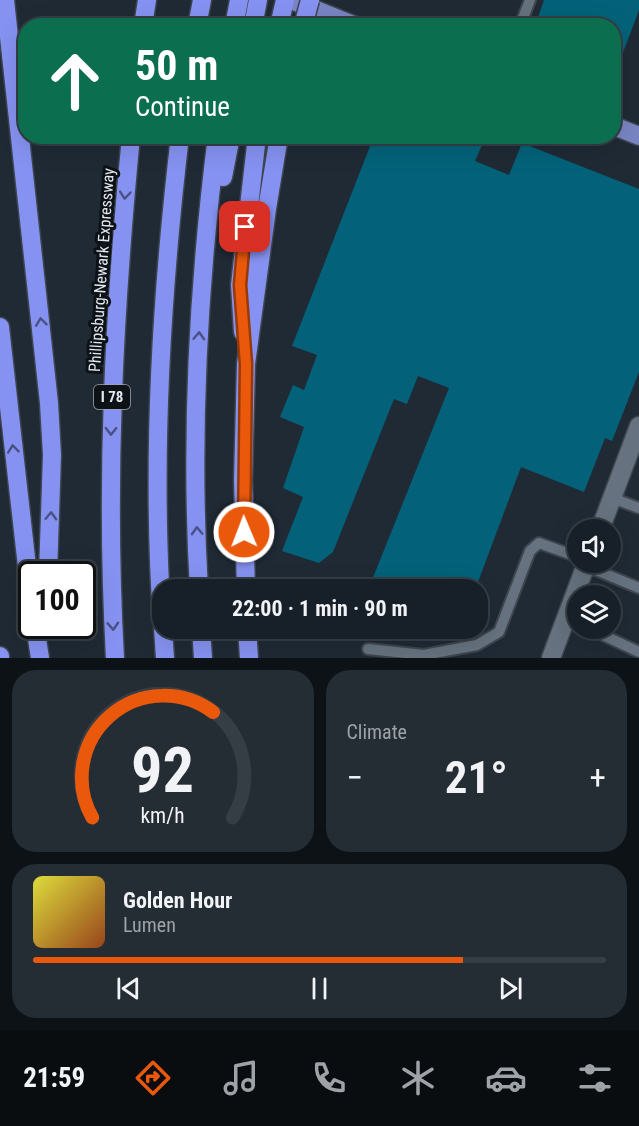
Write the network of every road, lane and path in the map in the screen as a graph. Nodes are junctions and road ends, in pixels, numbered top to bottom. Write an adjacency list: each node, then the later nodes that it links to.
1 (5, 0): 18 (highway, one-way to 1)
2 (147, 0): 10 (highway)
3 (202, 0): 11 (highway)
4 (239, 0): 12 (highway)
5 (258, 0): 13 (highway)
6 (285, 0): 14 (highway)
7 (291, 0): 16 (main road)
8 (310, 0): 15 (highway, bridge)
9 (530, 0): 17 (lane)
10 (144, 18)
11 (199, 18)
12 (236, 18)
13 (255, 18)
14 (281, 18)
15 (305, 18)
16 (336, 18)
17 (523, 18)
18 (18, 122)
19 (621, 129): 20 (main road)
20 (639, 136)
21 (20, 144): 37 (highway, one-way to 21)
22 (129, 144): 52 (highway, Phillipsburg-Newark Expressway / I 78, one-way to 52)
23 (179, 144): 40 (highway)
24 (216, 144): 28 (highway)
25 (229, 144): 28 (highway)
26 (256, 144): 30 (highway)
27 (278, 144): 30 (highway)
28 (203, 273): 41 (highway, one-way to 28)
29 (0, 327): 36 (highway, one-way to 29)
30 (246, 364): 42 (highway)
31 (639, 426): 32 (street)
32 (612, 498): 33 (lane); 34 (street)
33 (639, 508)
34 (604, 519)
35 (567, 555): 49 (lane)
36 (26, 561)
37 (48, 561)
38 (580, 573): 56 (street)
39 (607, 573): 43 (lane)
40 (161, 579)
41 (199, 579)
42 (246, 579)
43 (639, 588)
44 (38, 639): 51 (highway)
45 (164, 639): 53 (highway)
46 (201, 639): 54 (highway)
47 (248, 639): 55 (highway)
48 (611, 639): 50 (lane)
49 (368, 649)
50 (639, 652)
51 (40, 658)
52 (115, 658)
53 (165, 658)
54 (202, 658)
55 (249, 658)
56 (551, 658)

